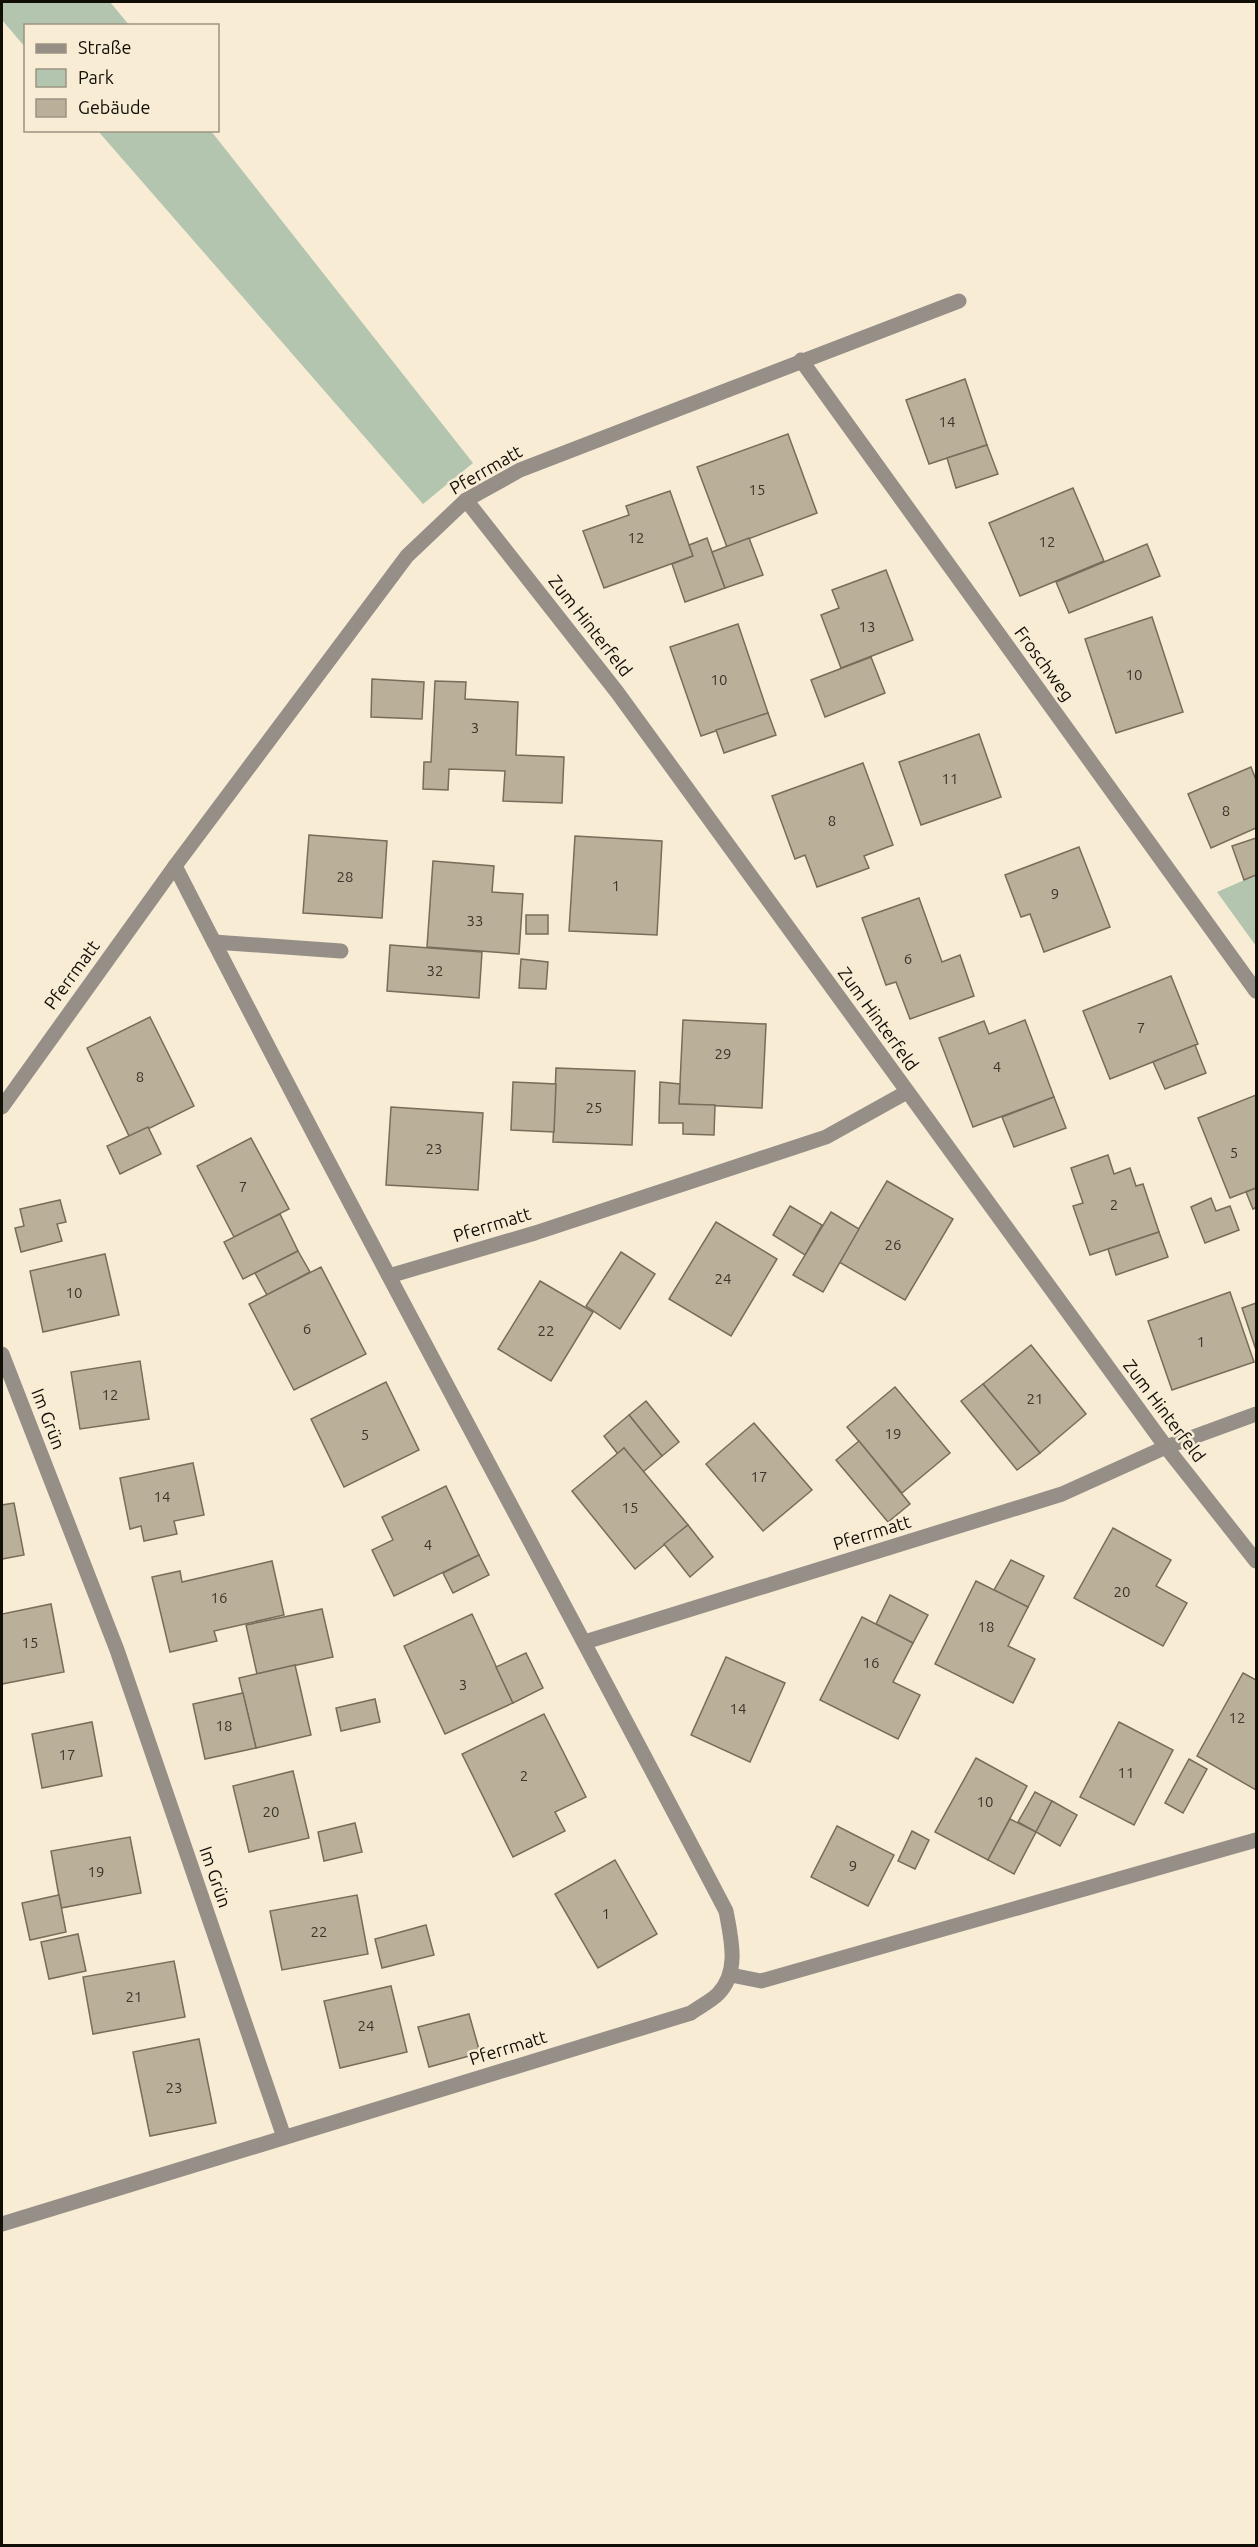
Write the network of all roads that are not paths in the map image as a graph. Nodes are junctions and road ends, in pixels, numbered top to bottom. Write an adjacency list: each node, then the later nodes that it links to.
1 (959, 301): 2 (street, Pferrmatt)
2 (801, 360): 3 (street, Pferrmatt); 7 (street, Froschweg)
3 (466, 500): 4 (street, Pferrmatt); 8 (street, Zum Hinterfeld)
4 (175, 866): 5 (street); 9 (street, Pferrmatt)
5 (214, 942): 6 (street); 10 (street)
6 (341, 951)
7 (1257, 991)
8 (907, 1092): 10 (street, Pferrmatt); 13 (street, Zum Hinterfeld)
9 (2, 1107)
10 (389, 1276): 15 (street)
11 (2, 1354): 18 (street, Im Grün)
12 (1257, 1414): 13 (street)
13 (1166, 1447): 14 (street, Zum Hinterfeld); 15 (street, Pferrmatt)
14 (1257, 1561)
15 (585, 1642): 17 (street)
16 (1257, 1840): 17 (street)
17 (731, 1975): 18 (street, Pferrmatt)
18 (284, 2137): 19 (street)
19 (2, 2224)

